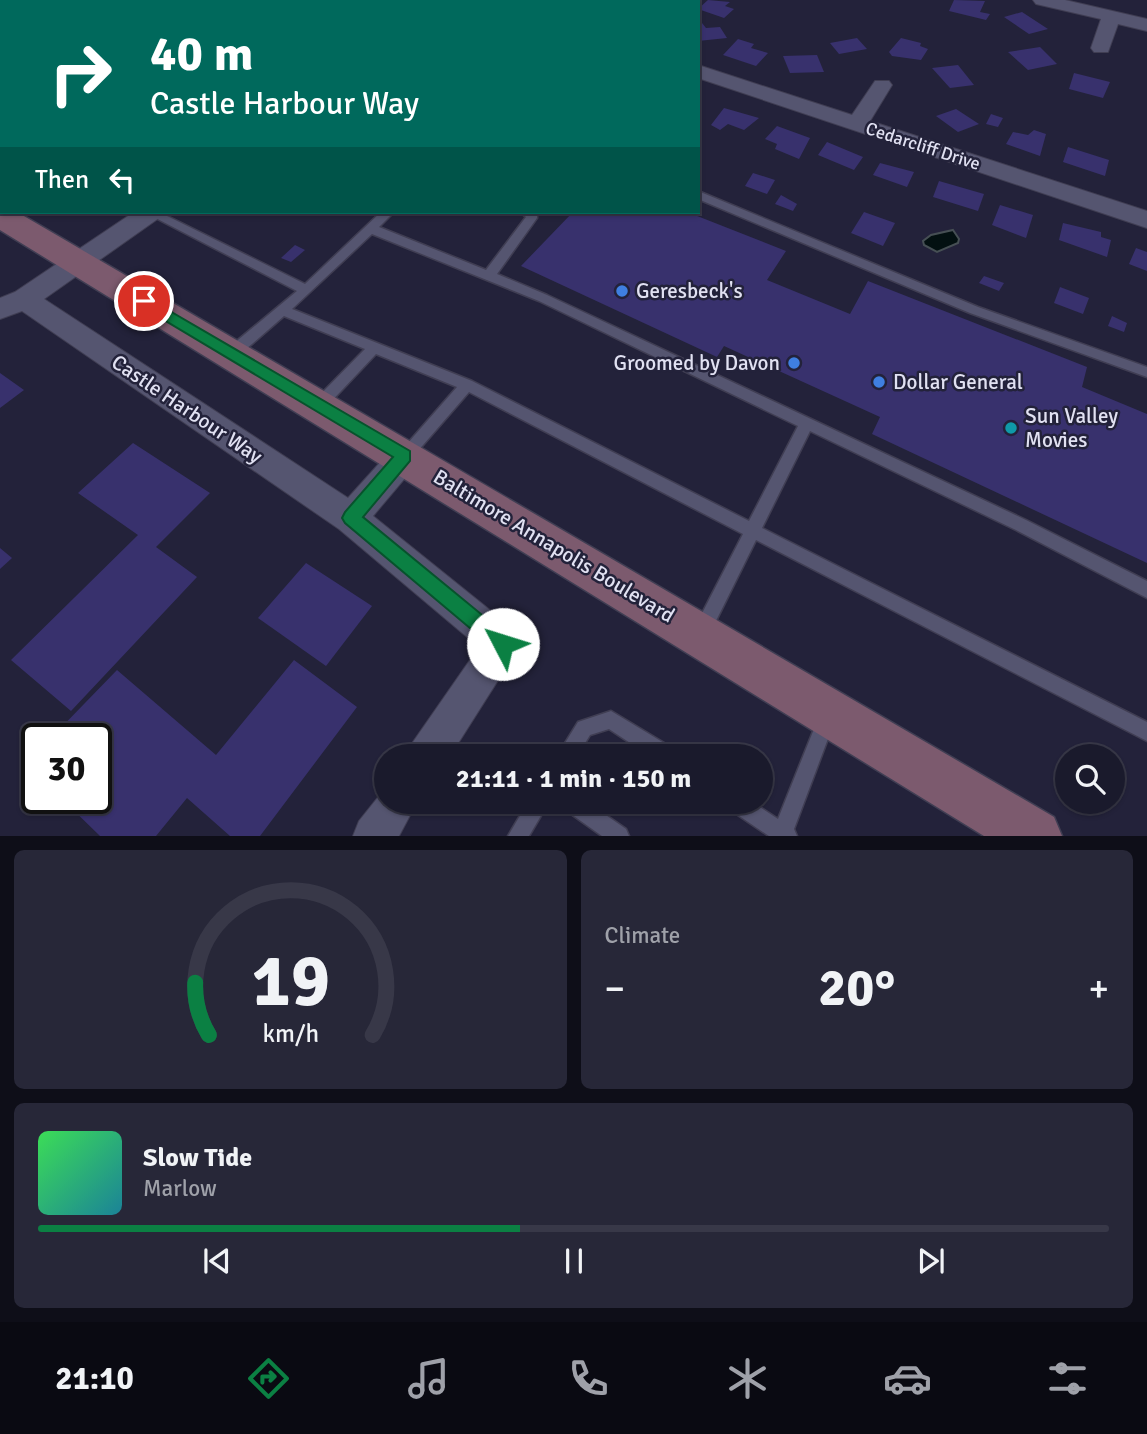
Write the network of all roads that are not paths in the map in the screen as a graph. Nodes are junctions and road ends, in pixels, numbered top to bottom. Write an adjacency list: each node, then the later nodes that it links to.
1 (1042, 0): 2 (street)
2 (1111, 16): 3 (street); 4 (street)
3 (1147, 25)
4 (1101, 48)
5 (700, 72): 7 (street, Cedarcliff Drive)
6 (882, 85): 7 (street)
7 (857, 124): 14 (street, Cedarcliff Drive)
8 (700, 196): 23 (lane)
9 (147, 214): 16 (street)
10 (154, 214): 18 (lane)
11 (386, 214): 15 (lane)
12 (530, 214): 17 (lane)
13 (0, 216): 16 (main road, Baltimore Annapolis Boulevard)
14 (1147, 220)
15 (369, 228): 17 (lane); 18 (lane)
16 (78, 262): 19 (street, Castle Harbour Way); 22 (main road, Baltimore Annapolis Boulevard)
17 (489, 276): 26 (lane)
18 (306, 290): 20 (lane)
19 (12, 304): 28 (street, Castle Harbour Way)
20 (281, 310): 21 (lane); 22 (lane)
21 (375, 347): 24 (lane); 25 (lane)
22 (232, 353): 25 (main road, Baltimore Annapolis Boulevard)
23 (1147, 372)
24 (467, 385): 27 (lane); 29 (lane)
25 (319, 405): 27 (main road, Baltimore Annapolis Boulevard)
26 (806, 425): 29 (lane); 30 (lane)
27 (405, 456): 28 (street); 31 (main road, Baltimore Annapolis Boulevard)
28 (351, 518): 34 (street, Castle Harbour Way)
29 (752, 530): 31 (lane); 33 (lane)
30 (1147, 590)
31 (701, 634): 32 (main road, Baltimore Annapolis Boulevard)
32 (830, 712): 41 (lane); 45 (main road, Baltimore Annapolis Boulevard)
33 (1147, 732)
34 (435, 744)
35 (573, 744): 36 (lane)
36 (648, 744)
37 (389, 814): 42 (street)
38 (531, 814): 43 (lane)
39 (588, 814): 44 (lane)
40 (754, 814): 41 (lane)
41 (783, 834)
42 (374, 835)
43 (518, 835)
44 (619, 835)
45 (1035, 835)

